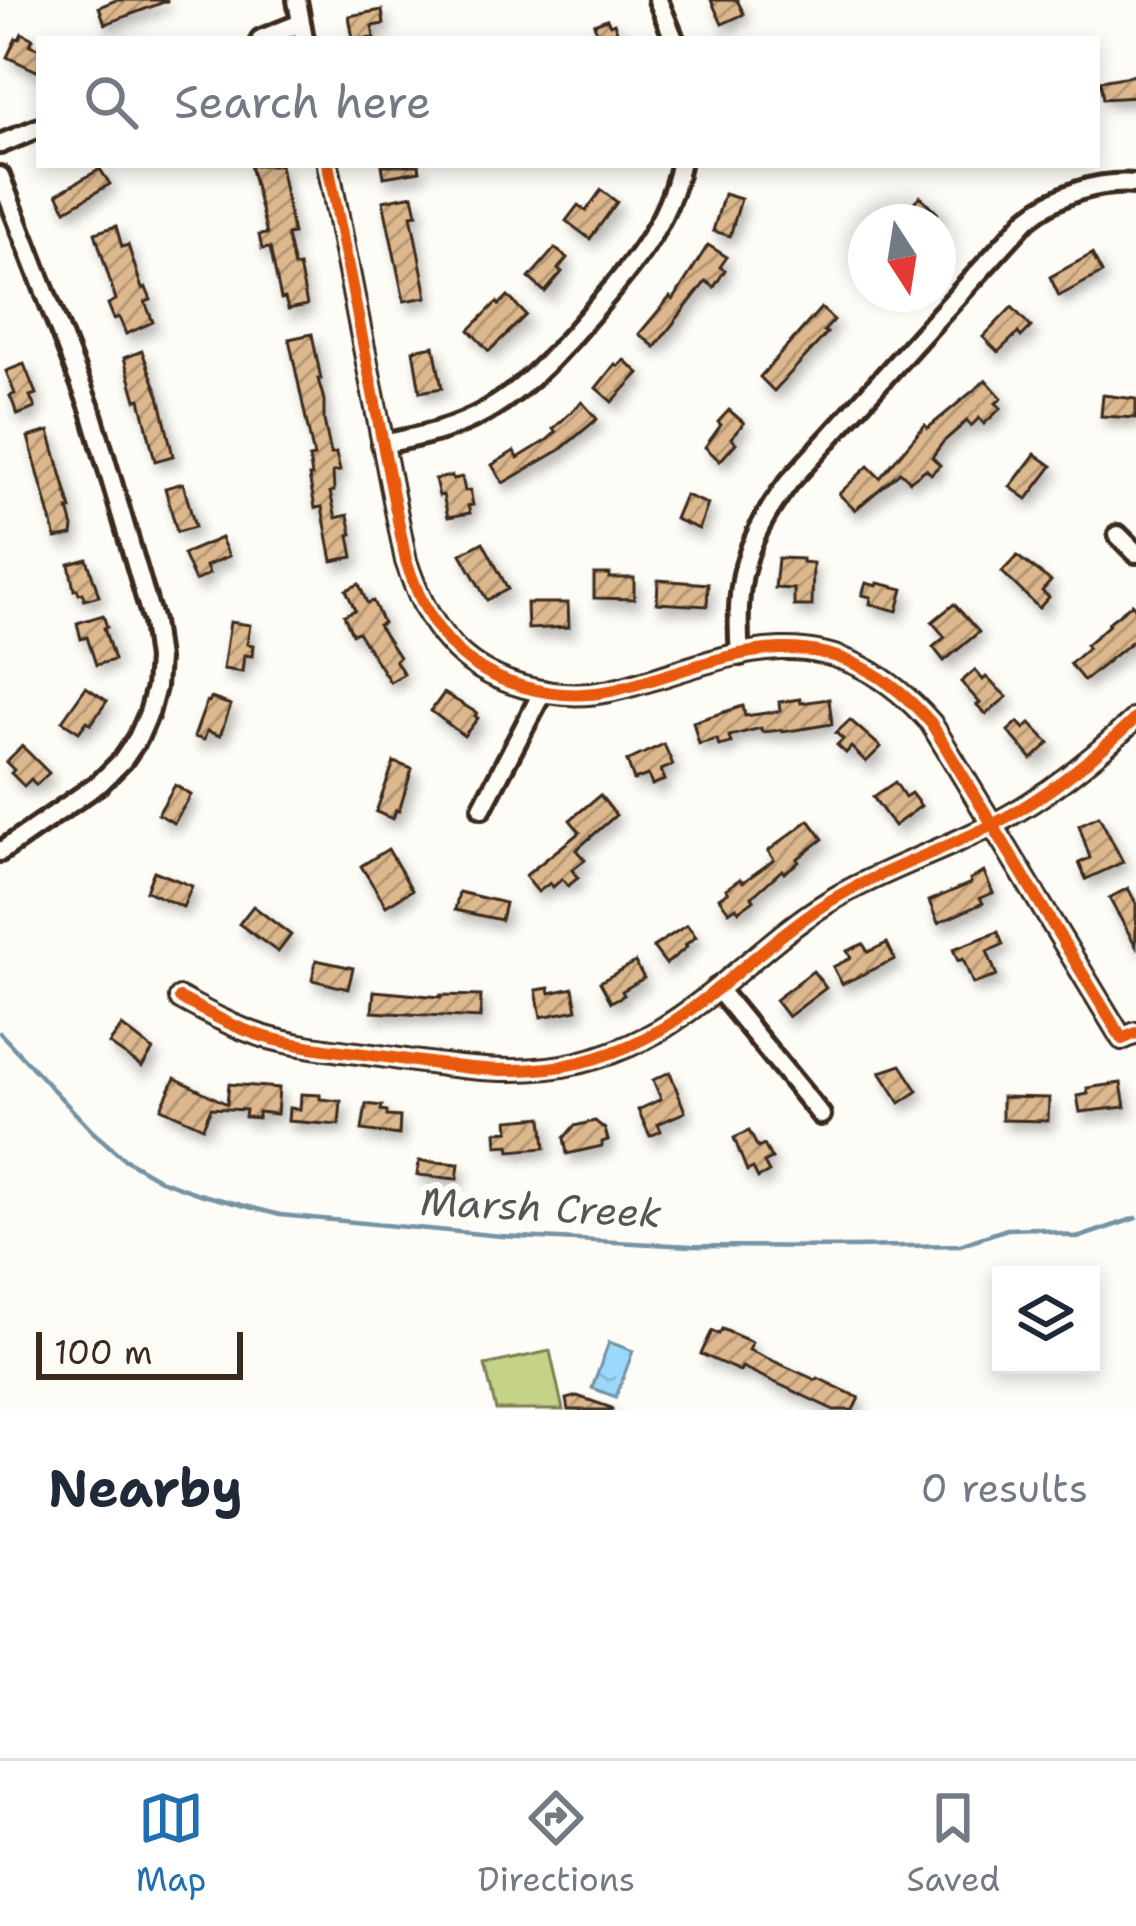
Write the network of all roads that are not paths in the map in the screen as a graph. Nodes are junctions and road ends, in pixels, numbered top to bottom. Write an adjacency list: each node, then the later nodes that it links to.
1 (297, 0): 3 (street)
2 (658, 0): 4 (street)
3 (303, 31)
4 (673, 36)
5 (36, 129): 6 (street)
6 (0, 144)
7 (329, 168): 11 (street)
8 (679, 168): 11 (street)
9 (0, 176): 19 (street)
10 (1136, 184): 14 (street)
11 (382, 444): 15 (street)
12 (1118, 535): 13 (street)
13 (1136, 553)
14 (740, 655): 15 (street); 18 (street)
15 (543, 692): 17 (street)
16 (1136, 718): 18 (street)
17 (482, 808)
18 (992, 825): 20 (street); 22 (street)
19 (0, 852)
20 (718, 988): 21 (street); 23 (street)
21 (180, 998)
22 (1136, 1033)
23 (821, 1114)

